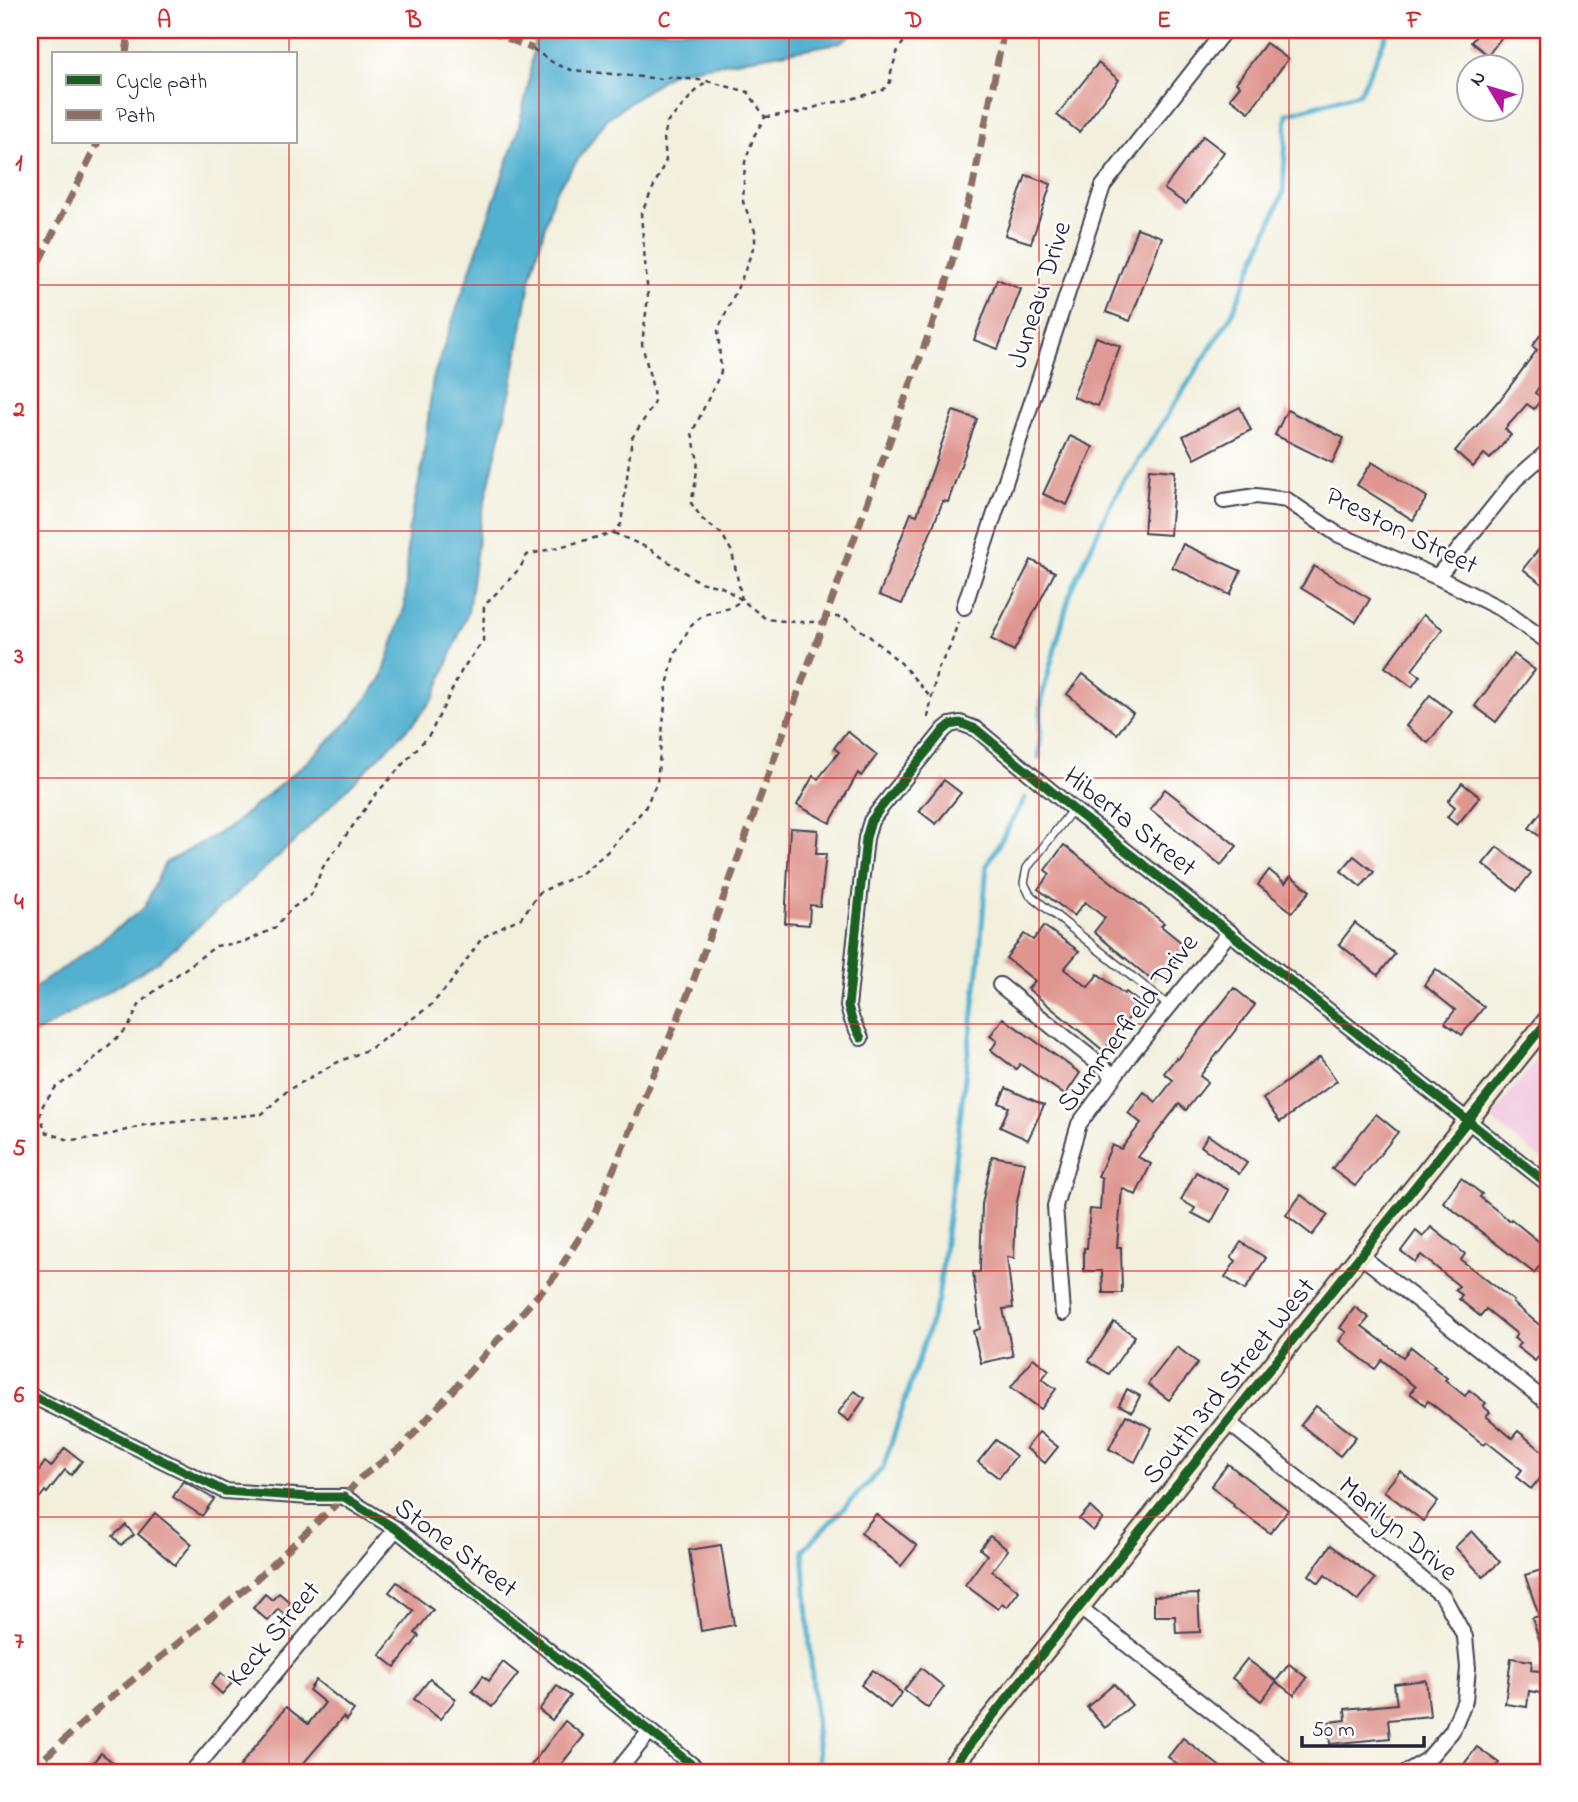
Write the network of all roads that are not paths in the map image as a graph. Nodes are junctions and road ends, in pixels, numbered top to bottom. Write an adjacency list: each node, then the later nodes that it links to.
1 (1225, 30): 5 (street, Juneau Drive)
2 (1548, 451): 4 (street)
3 (1224, 500): 4 (street, Preston Street)
4 (1437, 577): 6 (street, Preston Street)
5 (964, 607)
6 (1548, 642)
7 (1073, 808): 8 (street, Hiberta Street); 10 (lane); 12 (street, Hiberta Street)
8 (1230, 932): 10 (street, Summerfield Drive); 14 (street, Hiberta Street)
9 (1000, 985): 13 (street)
10 (1170, 1006): 13 (street, Summerfield Drive)
11 (1548, 1020): 14 (street, South 3rd Street West)
12 (861, 1038)
13 (1114, 1076): 17 (street, Summerfield Drive)
14 (1468, 1120): 15 (street, Hiberta Street); 16 (street, South 3rd Street West)
15 (1548, 1184)
16 (1361, 1256): 19 (street); 20 (street, South 3rd Street West)
17 (1063, 1313)
18 (30, 1395): 21 (street, Stone Street)
19 (1548, 1403)
20 (1228, 1422): 22 (street, South 3rd Street West); 29 (street, Marilyn Drive)
21 (396, 1529): 23 (street, Stone Street); 24 (street, Keck Street)
22 (1079, 1607): 27 (street, South 3rd Street West); 28 (street)
23 (650, 1731): 25 (street); 26 (street, Stone Street)
24 (192, 1772)
25 (617, 1772)
26 (701, 1772)
27 (948, 1772)
28 (1289, 1772)
29 (1406, 1772)

